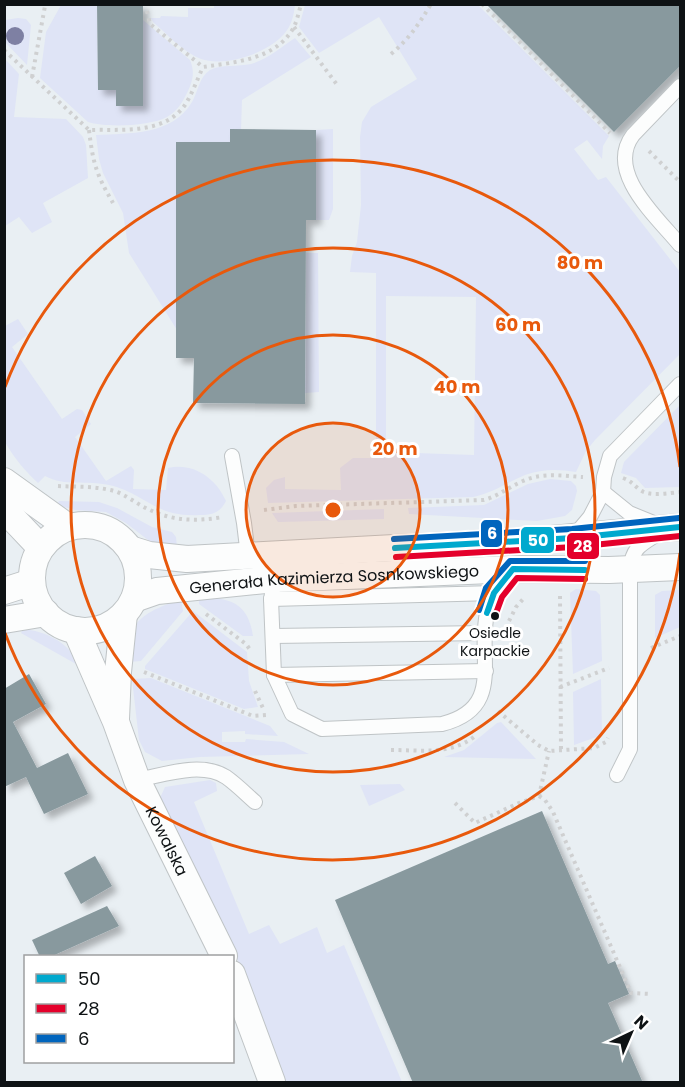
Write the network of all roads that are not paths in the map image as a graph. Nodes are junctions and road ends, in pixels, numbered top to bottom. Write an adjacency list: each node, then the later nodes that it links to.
1 (681, 86): 2 (lane)
2 (681, 245)
3 (681, 384): 6 (lane)
4 (232, 456): 13 (lane)
5 (4, 481): 8 (street)
6 (603, 492): 9 (lane); 10 (lane)
7 (4, 509): 11 (street)
8 (68, 527): 11 (street); 12 (street)
9 (674, 527): 10 (street, Generała Kazimierza Sosnkowskiego); 16 (lane)
10 (573, 538): 13 (street, Generała Kazimierza Sosnkowskiego)
11 (41, 548): 17 (street)
12 (130, 549): 13 (street, Generała Kazimierza Sosnkowskiego); 21 (street)
13 (248, 556)
14 (681, 567): 16 (street, Generała Kazimierza Sosnkowskiego)
15 (513, 569): 16 (street, Generała Kazimierza Sosnkowskiego); 18 (street, Generała Kazimierza Sosnkowskiego); 20 (lane)
16 (630, 569): 30 (lane)
17 (32, 582): 19 (street); 22 (street)
18 (273, 589): 20 (lane); 21 (street, Generała Kazimierza Sosnkowskiego); 26 (lane)
19 (4, 591)
20 (494, 593): 25 (lane)
21 (129, 606): 24 (street); 29 (street, Kowalska)
22 (46, 613): 23 (street); 24 (street)
23 (4, 620)
24 (76, 630): 29 (street, Kowalska)
25 (484, 633): 26 (lane); 27 (lane)
26 (273, 636): 28 (lane)
27 (486, 671): 28 (lane); 28 (lane)
28 (274, 675)
29 (116, 722): 31 (street, Kowalska)
30 (617, 775)
31 (137, 780): 32 (lane); 33 (street, Kowalska)
32 (255, 802)
33 (223, 955)
34 (234, 979): 35 (street)
35 (272, 1083)

